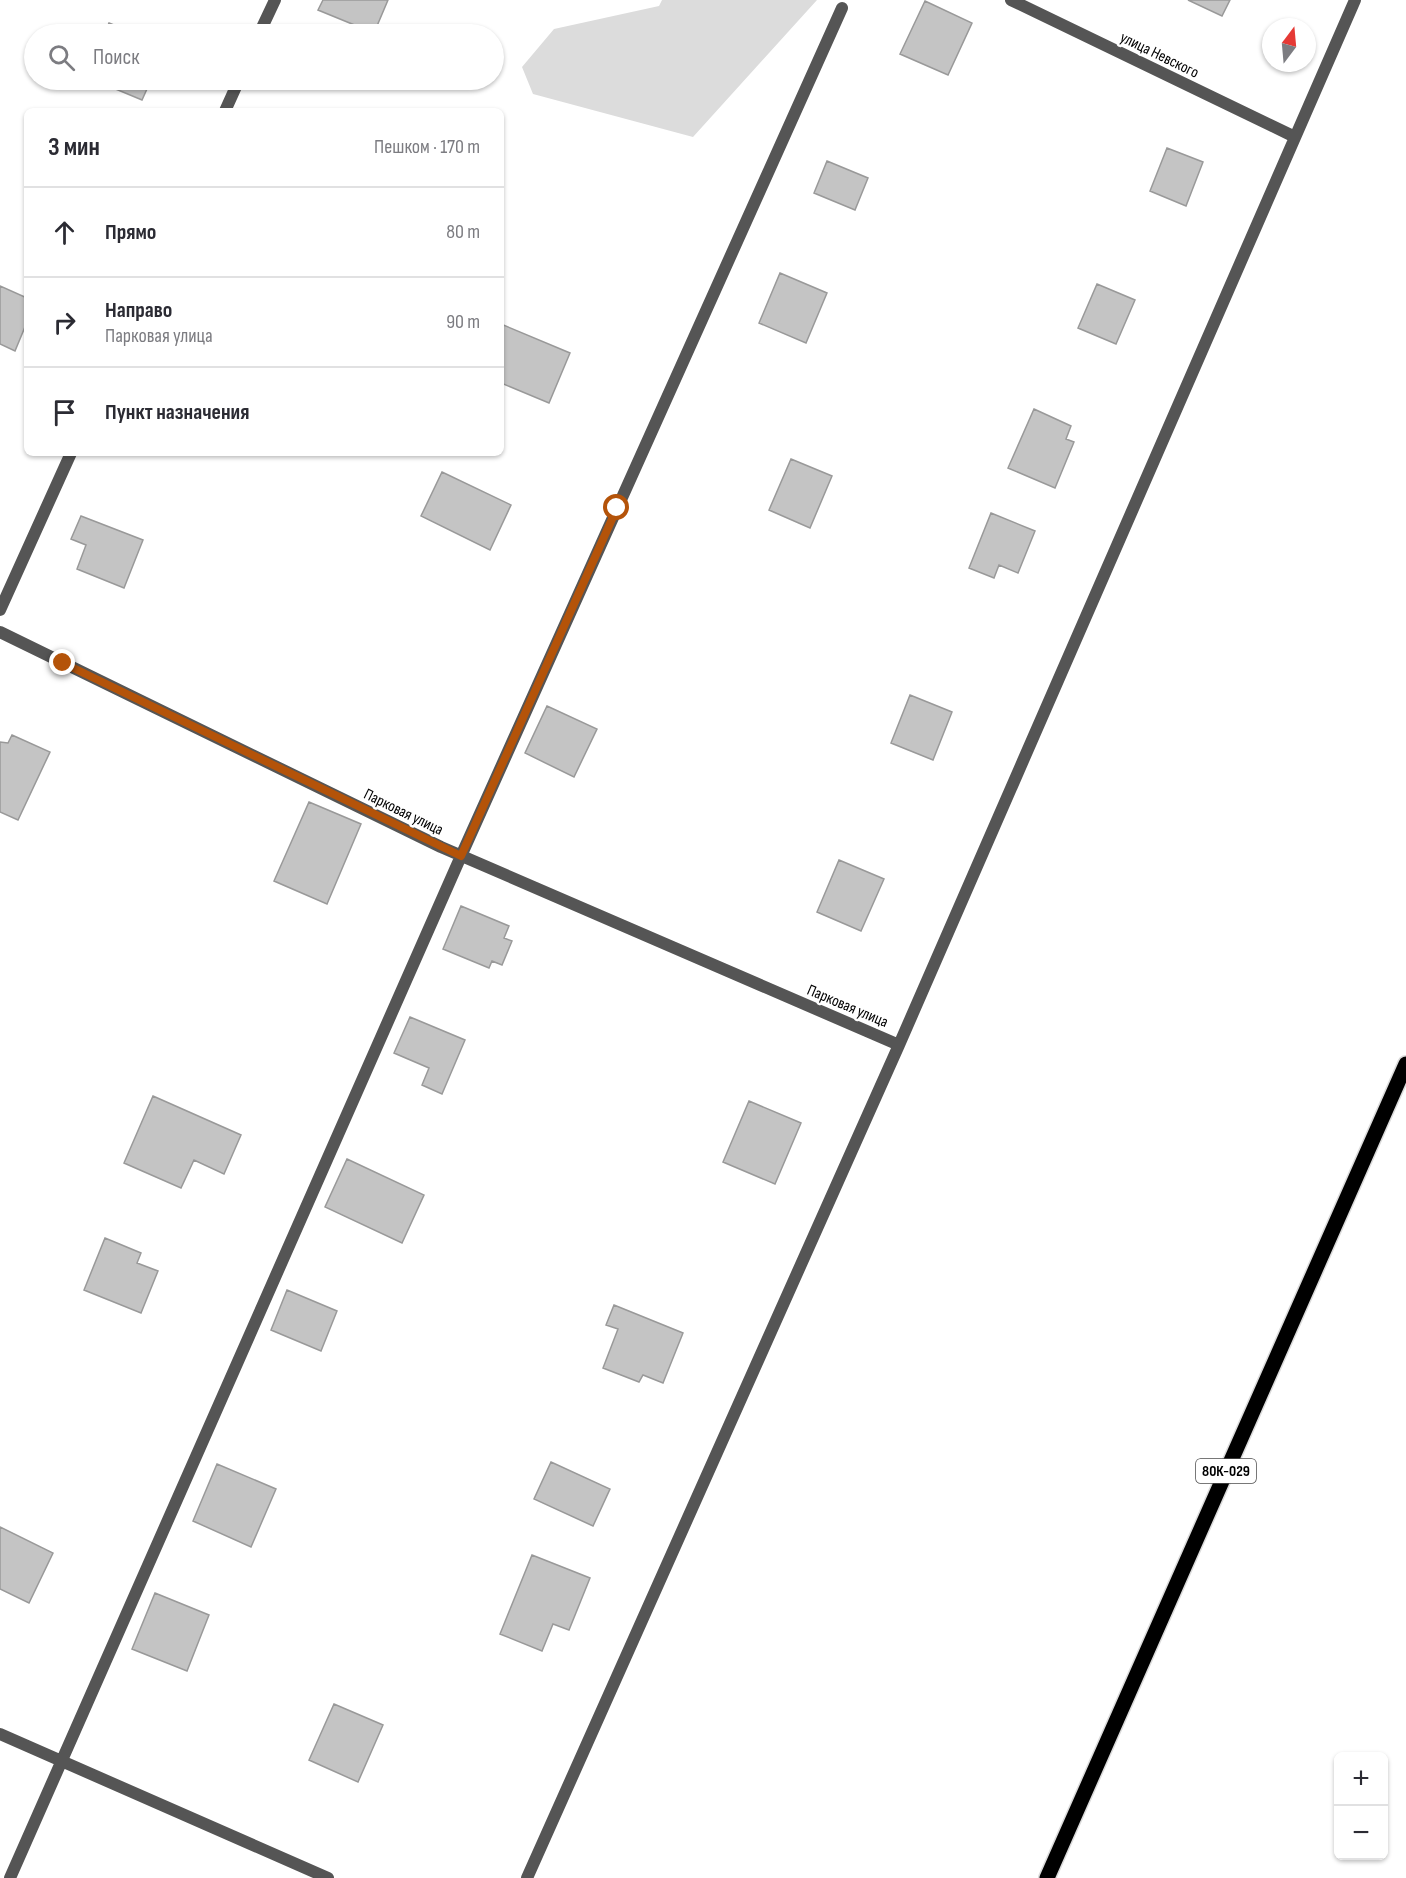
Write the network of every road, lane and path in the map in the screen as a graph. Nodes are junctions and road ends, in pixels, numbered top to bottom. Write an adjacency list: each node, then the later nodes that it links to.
1 (275, 0): 5 (street)
2 (1011, 0): 8 (street, улица Невского)
3 (1355, 0): 8 (street)
4 (842, 8): 12 (street)
5 (264, 24)
6 (234, 90): 7 (street)
7 (226, 108)
8 (1295, 137): 13 (street)
9 (70, 456): 10 (street)
10 (0, 610)
11 (0, 632): 12 (street, Парковая улица)
12 (461, 856): 13 (street, Парковая улица); 16 (street)
13 (899, 1045): 19 (street)
14 (1406, 1064): 20 (main road, 80К-029)
15 (0, 1734): 16 (street)
16 (62, 1763): 17 (street); 18 (street)
17 (10, 1878)
18 (328, 1878)
19 (527, 1878)
20 (1047, 1878)

